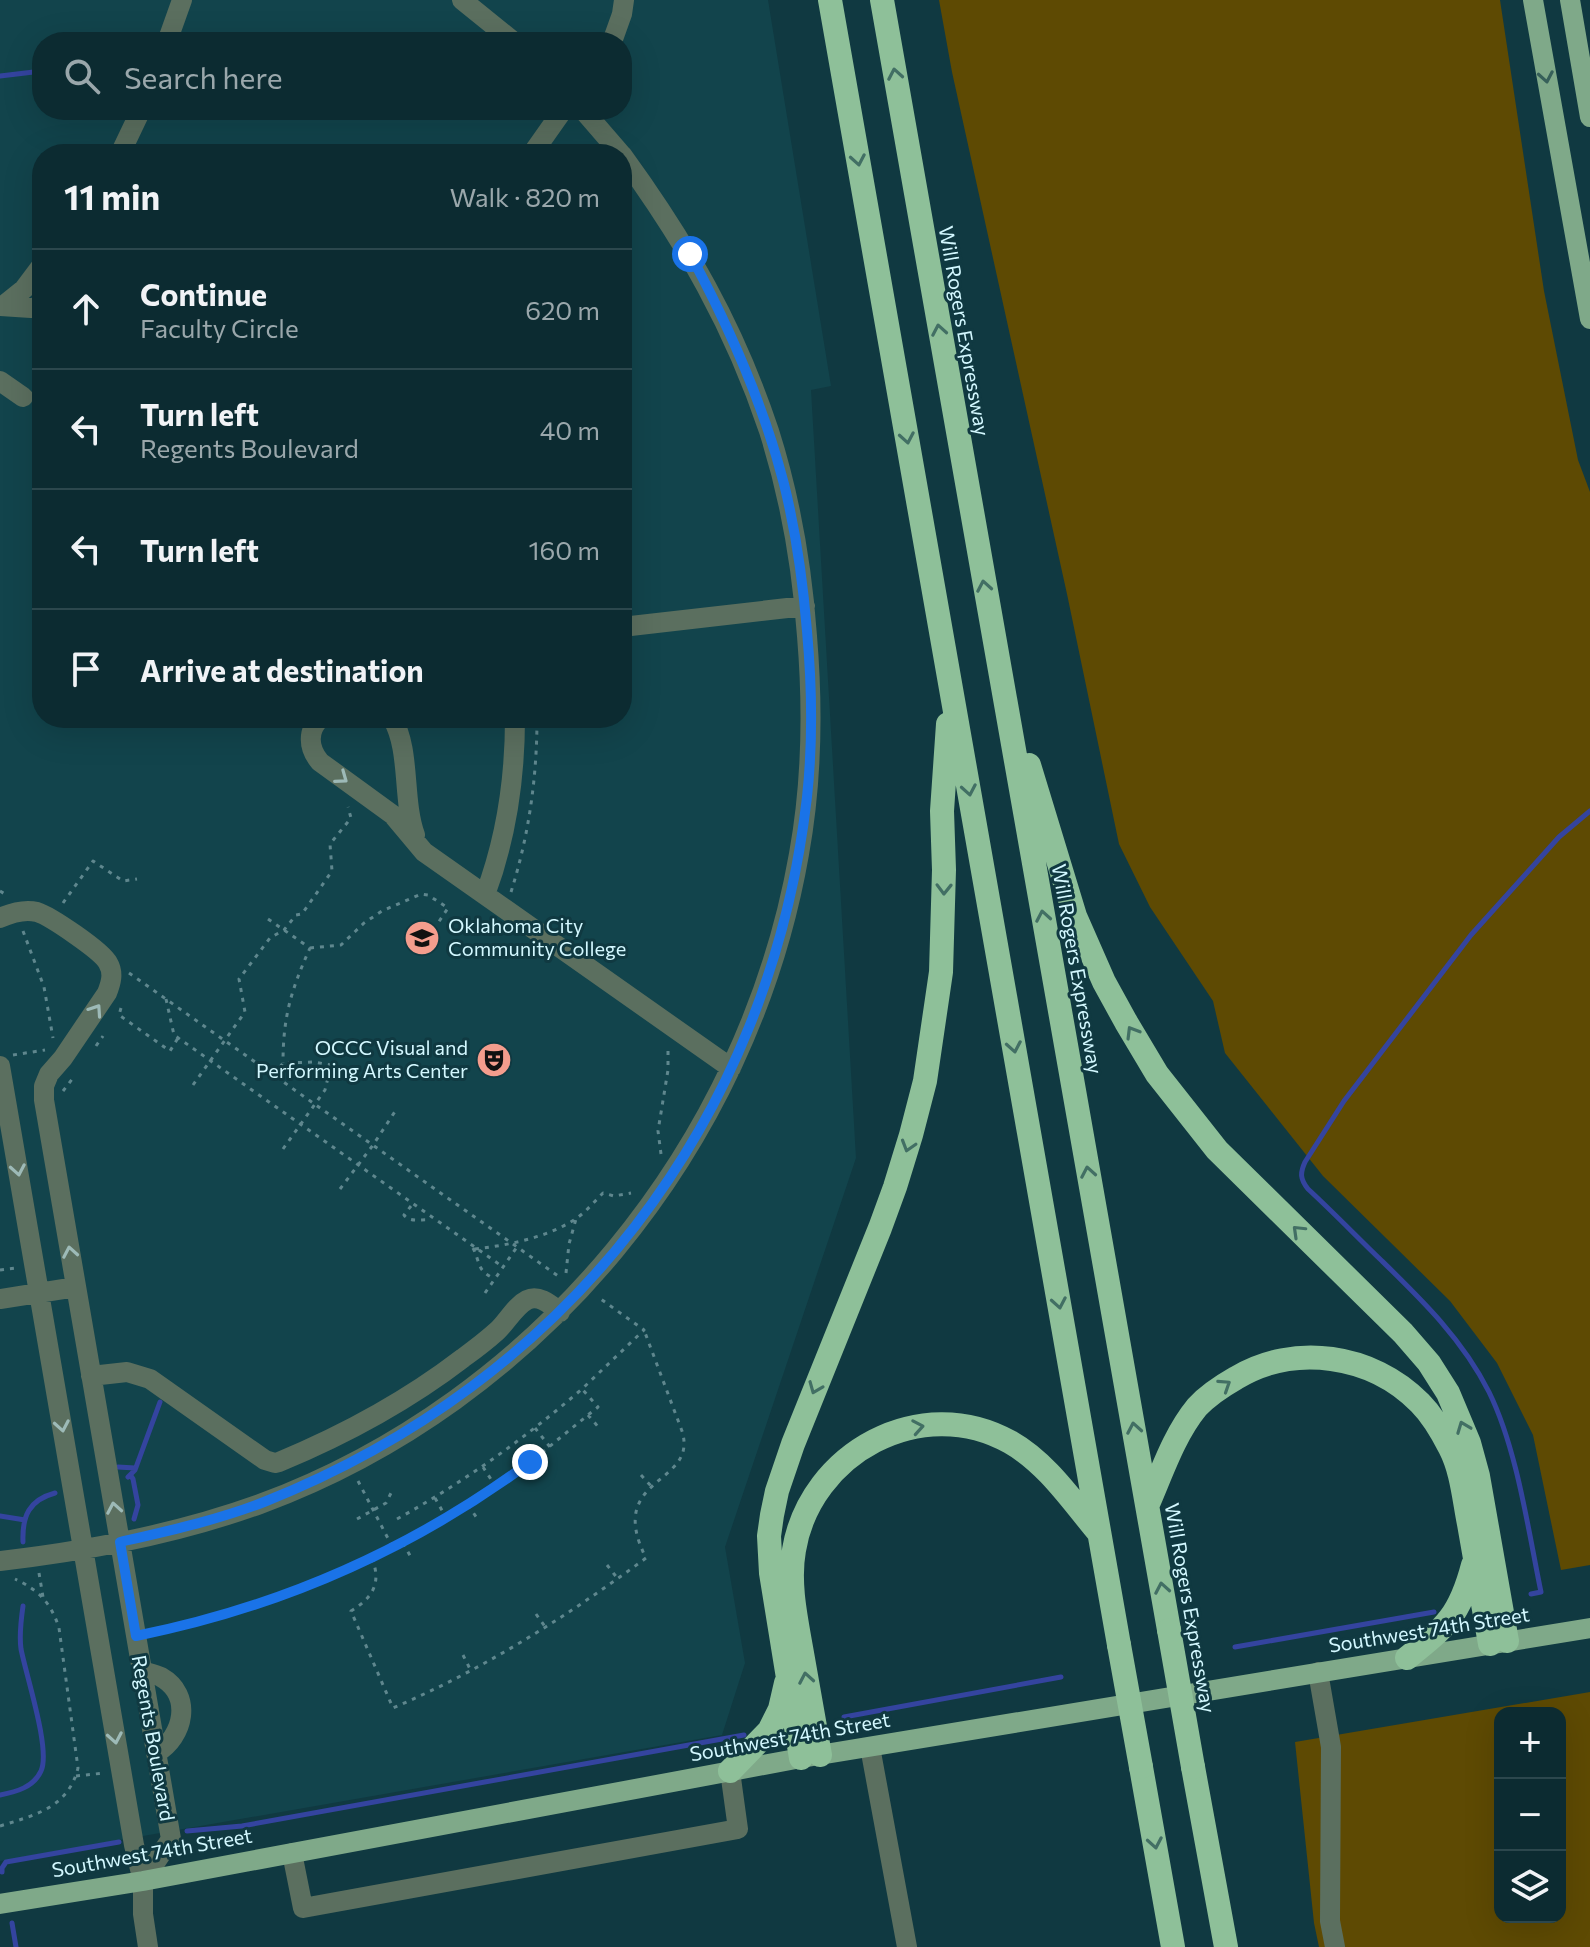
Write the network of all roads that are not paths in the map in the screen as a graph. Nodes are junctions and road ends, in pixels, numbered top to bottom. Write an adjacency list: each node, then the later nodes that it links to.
1 (182, 0): 8 (street)
2 (462, 0): 9 (street)
3 (624, 0): 10 (street)
4 (830, 0): 28 (highway, one-way to 28)
5 (882, 0): 27 (highway, Will Rogers Expressway, one-way to 5)
6 (1533, 0): 22 (main road, one-way to 22)
7 (1570, 0): 11 (main road)
8 (171, 32)
9 (502, 32)
10 (616, 32)
11 (1590, 117)
12 (136, 120): 15 (street)
13 (556, 120): 16 (street)
14 (592, 120): 17 (street)
15 (125, 144)
16 (539, 144)
17 (613, 144)
18 (632, 168): 25 (street)
19 (32, 278): 20 (street)
20 (2, 305): 21 (street)
21 (32, 308)
22 (1590, 319)
23 (0, 381): 24 (street)
24 (32, 395)
25 (805, 606): 26 (street); 36 (street)
26 (632, 626)
27 (998, 663): 43 (highway, Will Rogers Expressway, one-way to 27); 50 (highway, one-way to 27)
28 (951, 686): 44 (highway, one-way to 44); 53 (highway, one-way to 53)
29 (312, 728): 32 (street, one-way to 32)
30 (396, 728): 32 (street)
31 (515, 728): 33 (street)
32 (419, 846): 33 (street)
33 (485, 895): 36 (street)
34 (10, 920): 38 (street, Regents Boulevard, one-way to 34)
35 (5, 1061): 37 (street, Regents Boulevard)
36 (731, 1068): 41 (street)
37 (5, 1120): 39 (street, Regents Boulevard, one-way to 39)
38 (76, 1287): 39 (street); 42 (street, Regents Boulevard)
39 (40, 1293): 40 (street); 46 (street, Regents Boulevard, one-way to 46)
40 (0, 1299)
41 (560, 1312): 42 (street); 45 (street)
42 (91, 1376): 45 (street, Regents Boulevard, one-way to 42)
43 (1148, 1504): 47 (highway, one-way to 47); 66 (highway, Will Rogers Expressway, one-way to 43, bridge)
44 (1100, 1535): 58 (highway, one-way to 44); 65 (highway, one-way to 65, bridge)
45 (120, 1542): 46 (street); 54 (street, Regents Boulevard)
46 (83, 1549): 48 (street); 55 (street, Regents Boulevard)
47 (1475, 1558): 50 (highway); 51 (highway)
48 (2, 1568)
49 (1590, 1628): 50 (main road, Southwest 74th Street)
50 (1499, 1642): 51 (main road, Southwest 74th Street)
51 (1407, 1658): 52 (main road, Southwest 74th Street)
52 (1318, 1672): 56 (main road, Southwest 74th Street); 67 (street)
53 (788, 1677): 58 (highway); 59 (highway)
54 (144, 1680): 55 (street); 57 (street, Regents Boulevard); 57 (street)
55 (108, 1696): 61 (street, Regents Boulevard, one-way to 61)
56 (870, 1747): 58 (main road, Southwest 74th Street); 64 (street)
57 (156, 1753): 61 (street, Regents Boulevard)
58 (811, 1756): 59 (main road, Southwest 74th Street)
59 (730, 1771): 60 (main road, Southwest 74th Street); 60 (street)
60 (292, 1853): 61 (main road, Southwest 74th Street)
61 (143, 1881): 62 (main road, Southwest 74th Street); 63 (street)
62 (0, 1904)
63 (148, 1947)
64 (907, 1947)
65 (1173, 1947)
66 (1226, 1947)
67 (1335, 1947)

